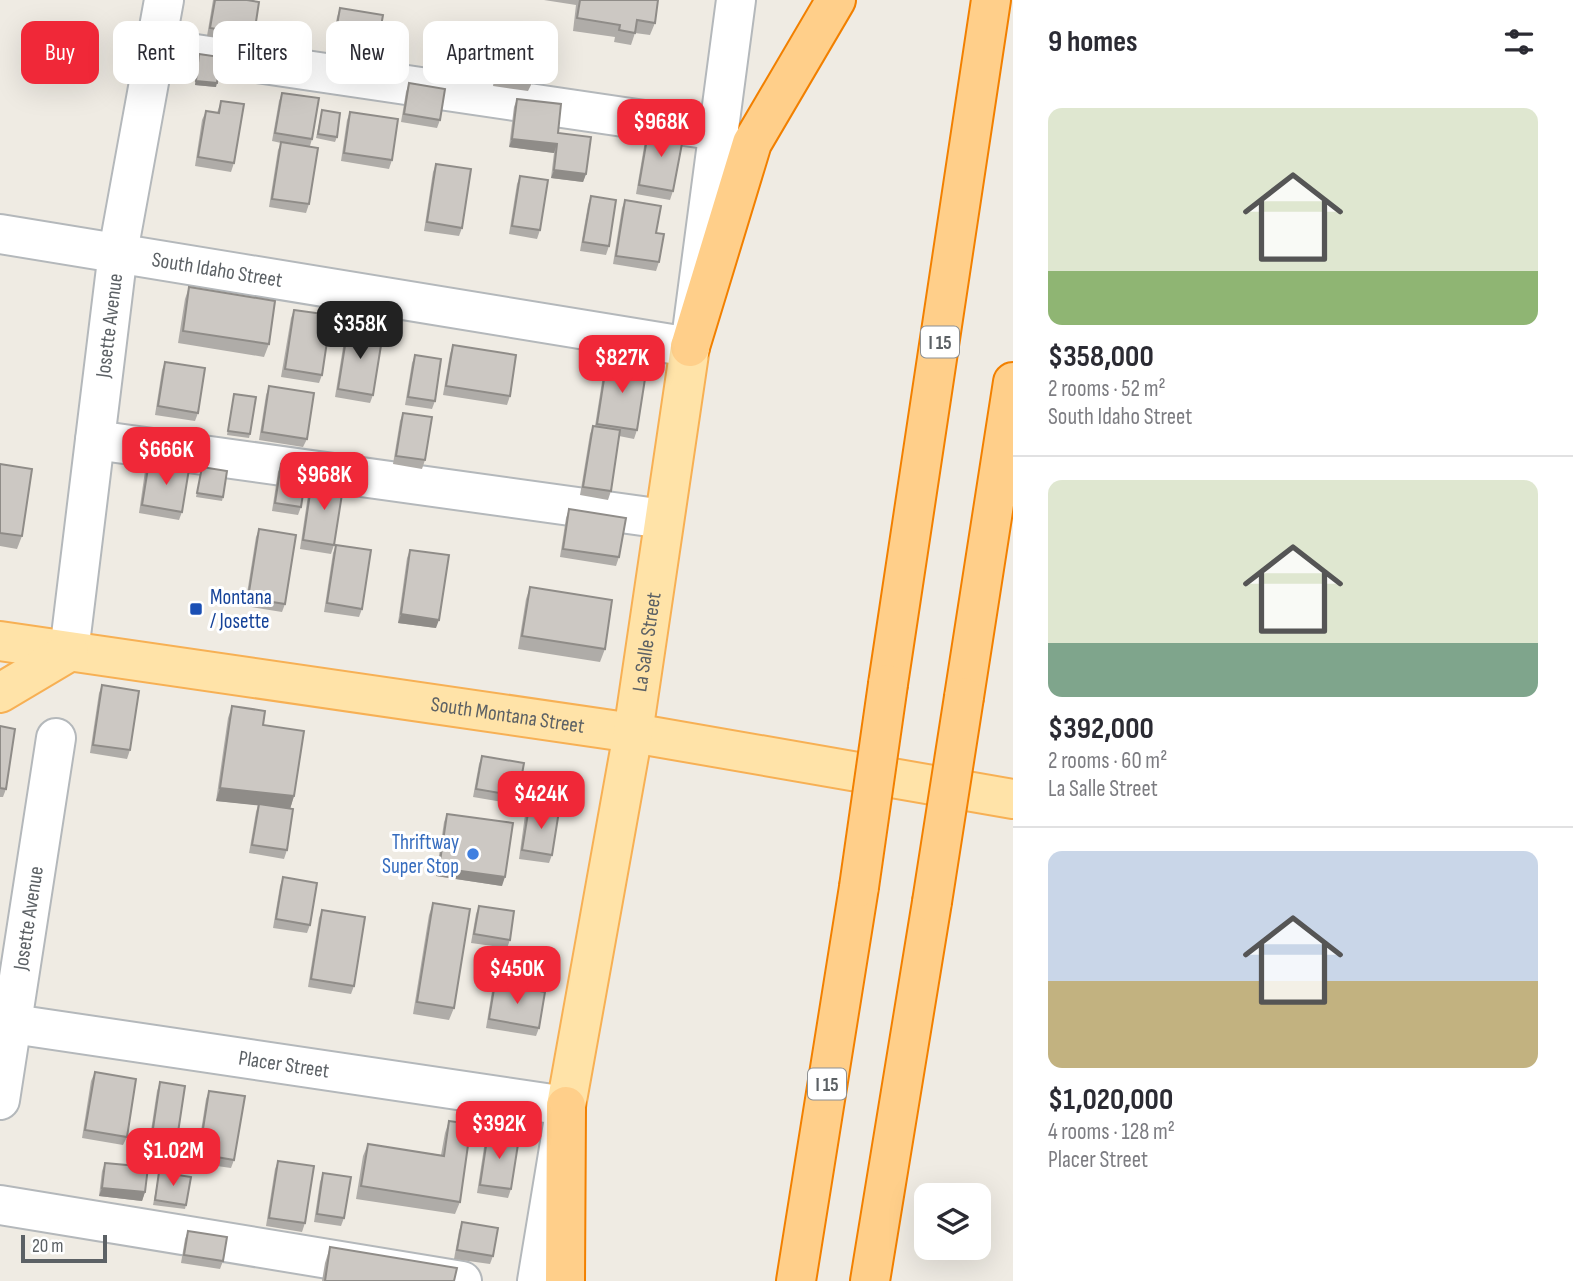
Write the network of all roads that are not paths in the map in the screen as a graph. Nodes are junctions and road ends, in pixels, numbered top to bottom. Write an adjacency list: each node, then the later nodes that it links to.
1 (164, 0): 5 (street, Josette Avenue)
2 (737, 0): 8 (street, La Salle Street)
3 (836, 0): 11 (highway)
4 (991, 0): 28 (highway, I 15, bridge)
5 (160, 21)
6 (199, 54): 8 (street)
7 (148, 84): 10 (street, Josette Avenue)
8 (719, 131): 11 (street, La Salle Street)
9 (0, 234): 10 (street, South Idaho Street)
10 (118, 252): 11 (street, South Idaho Street); 13 (street, Josette Avenue)
11 (690, 347): 14 (main road, La Salle Street)
12 (1013, 382): 29 (highway, bridge)
13 (95, 440): 14 (street); 16 (street, Josette Avenue)
14 (664, 519): 18 (main road, La Salle Street)
15 (0, 641): 16 (main road, South Montana Street)
16 (69, 652): 17 (main road); 18 (main road, South Montana Street)
17 (0, 693)
18 (633, 733): 20 (main road, South Montana Street); 23 (main road, La Salle Street)
19 (56, 737): 21 (street, Josette Avenue)
20 (1013, 799)
21 (7, 1023): 22 (street, Josette Avenue); 23 (street, Placer Street)
22 (0, 1100)
23 (566, 1106): 26 (street, La Salle Street); 27 (highway)
24 (0, 1205): 25 (street)
25 (462, 1281)
26 (537, 1281)
27 (565, 1281)
28 (796, 1281)
29 (870, 1281)

